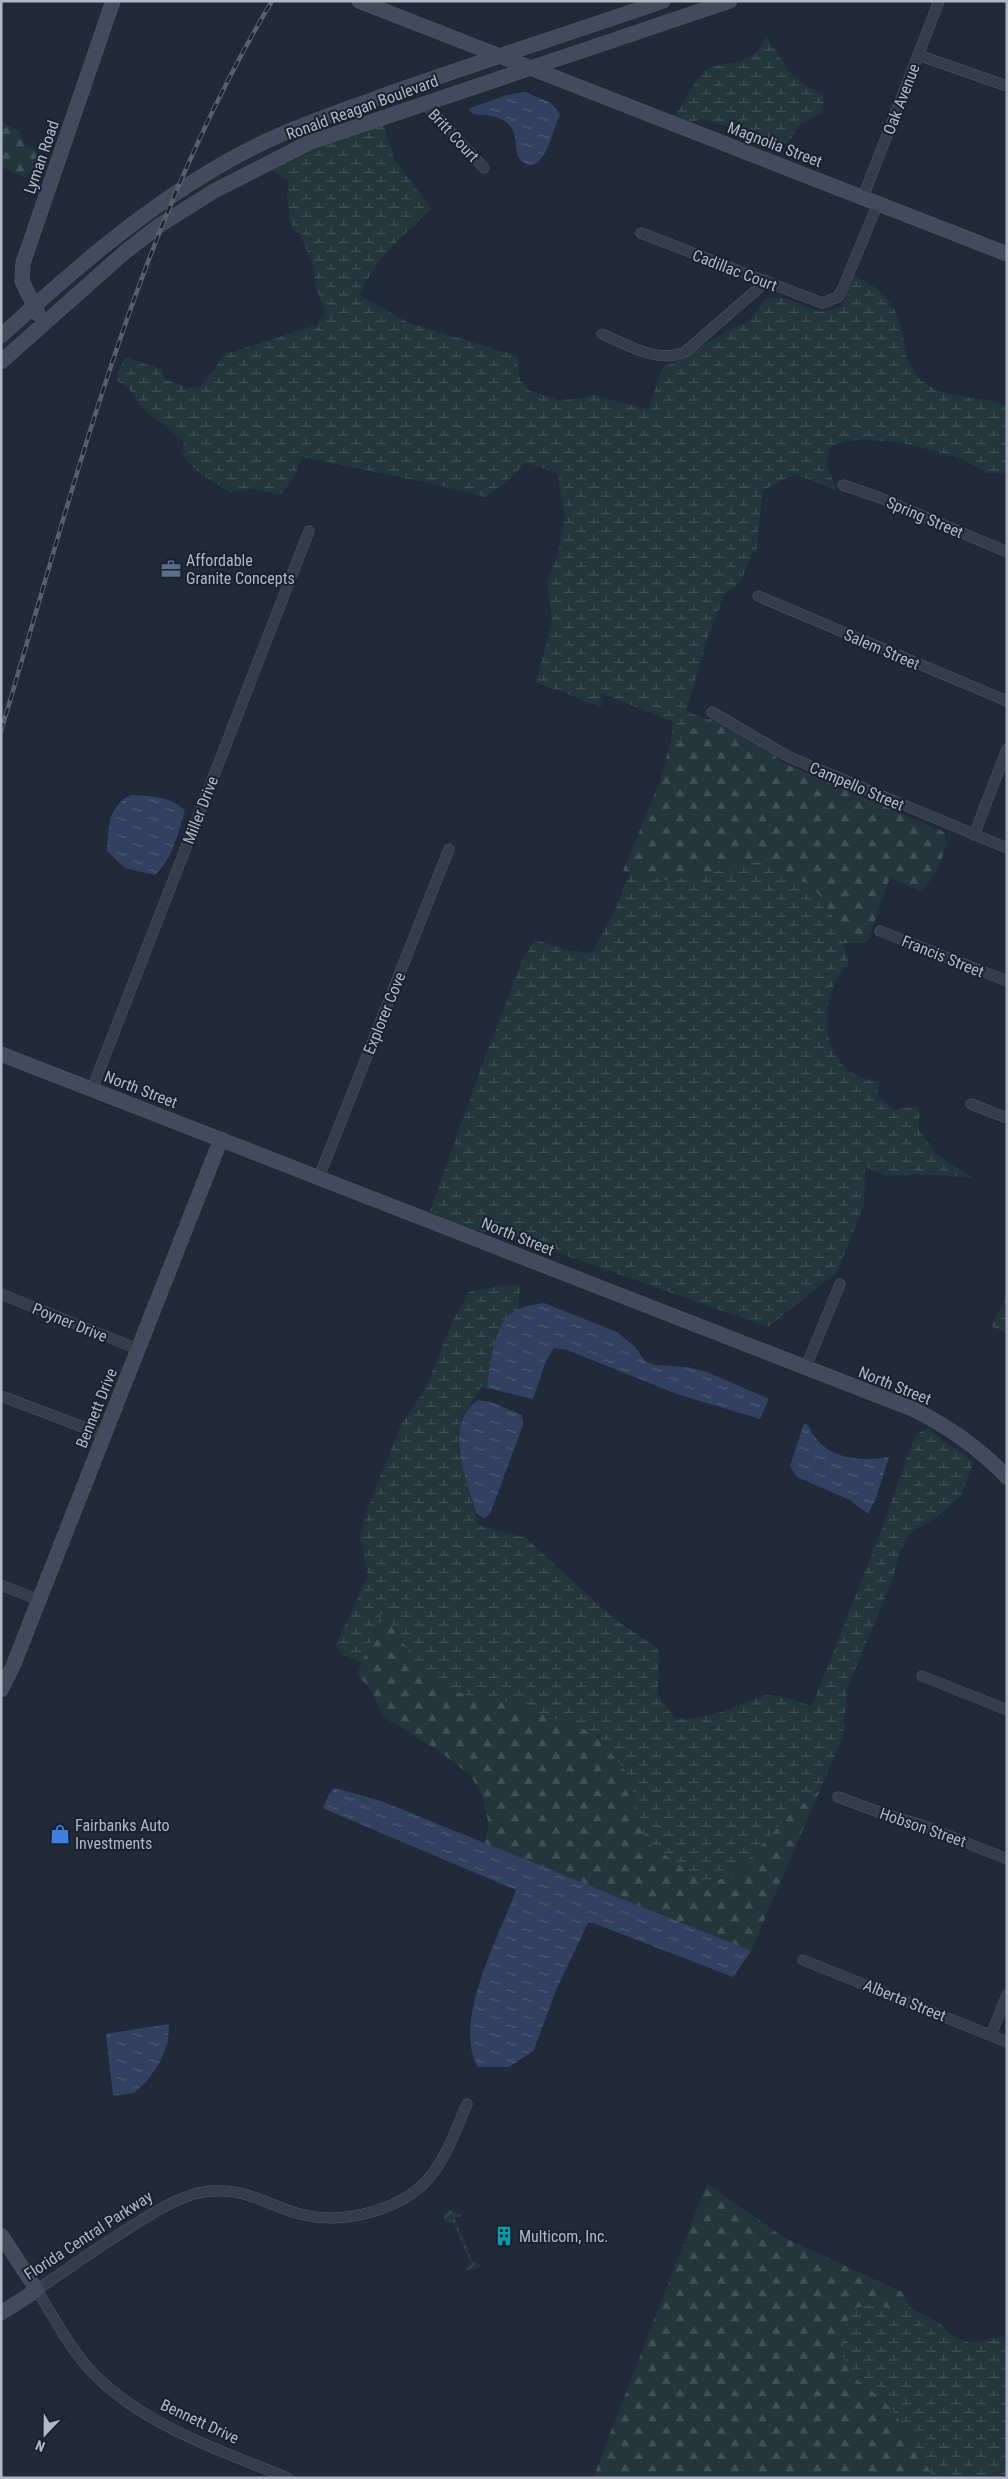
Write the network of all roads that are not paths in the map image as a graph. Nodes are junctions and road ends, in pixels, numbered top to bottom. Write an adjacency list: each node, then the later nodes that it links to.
1 (113, 1): 18 (street, Lyman Road)
2 (359, 1): 6 (street, Magnolia Street)
3 (663, 1): 7 (street, Ronald Reagan Boulevard)
4 (730, 1): 9 (street, Ronald Reagan Boulevard)
5 (939, 1): 8 (street, Oak Avenue)
6 (375, 4): 7 (street, Magnolia Street)
7 (501, 55): 9 (street, Magnolia Street); 18 (street, Ronald Reagan Boulevard)
8 (918, 55): 10 (street); 13 (street, Oak Avenue)
9 (530, 67): 11 (street, Ronald Reagan Boulevard); 13 (street, Magnolia Street)
10 (1007, 86)
11 (424, 103): 12 (street, Britt Court); 19 (street, Ronald Reagan Boulevard)
12 (484, 168)
13 (863, 197): 14 (street, Magnolia Street)
14 (878, 203): 16 (street, Magnolia Street); 17 (street, Cadillac Court)
15 (641, 233): 17 (street, Cadillac Court)
16 (1007, 254)
17 (766, 281): 20 (street)
18 (33, 306): 19 (street, Lyman Road); 21 (street, Ronald Reagan Boulevard)
19 (43, 323): 22 (street, Ronald Reagan Boulevard)
20 (602, 334)
21 (1, 336)
22 (1, 362)
23 (843, 485): 25 (street, Spring Street)
24 (309, 531): 36 (street, Miller Drive)
25 (1007, 552)
26 (758, 596): 27 (street, Salem Street)
27 (1007, 701)
28 (712, 712): 30 (street, Campello Street)
29 (1007, 749): 30 (street)
30 (974, 835): 31 (street, Campello Street)
31 (1007, 848)
32 (448, 849): 40 (street, Explorer Cove)
33 (880, 931): 34 (street, Francis Street)
34 (1007, 981)
35 (1, 1054): 36 (street, North Street)
36 (92, 1089): 39 (street, North Street)
37 (971, 1104): 38 (street)
38 (1007, 1118)
39 (221, 1139): 40 (street, North Street); 43 (street, Bennett Drive)
40 (319, 1177): 44 (street, North Street)
41 (840, 1284): 44 (street)
42 (1, 1294): 43 (street, Poyner Drive)
43 (138, 1349): 46 (street, Bennett Drive)
44 (805, 1368): 47 (street, North Street)
45 (1, 1396): 46 (street)
46 (104, 1435): 49 (street, Bennett Drive)
47 (1007, 1477)
48 (1, 1585): 49 (street)
49 (39, 1600): 51 (street, Bennett Drive)
50 (922, 1676): 52 (street)
51 (1, 1690)
52 (1007, 1710)
53 (838, 1797): 54 (street, Hobson Street)
54 (1007, 1859)
55 (803, 1960): 57 (street, Alberta Street)
56 (1007, 1995): 57 (street)
57 (991, 2035): 58 (street, Alberta Street)
58 (1007, 2042)
59 (468, 2104): 61 (street, Florida Central Parkway)
60 (1, 2235): 61 (street, Bennett Drive)
61 (36, 2290): 62 (street, Florida Central Parkway); 63 (street, Bennett Drive)
62 (1, 2313)
63 (288, 2478)

